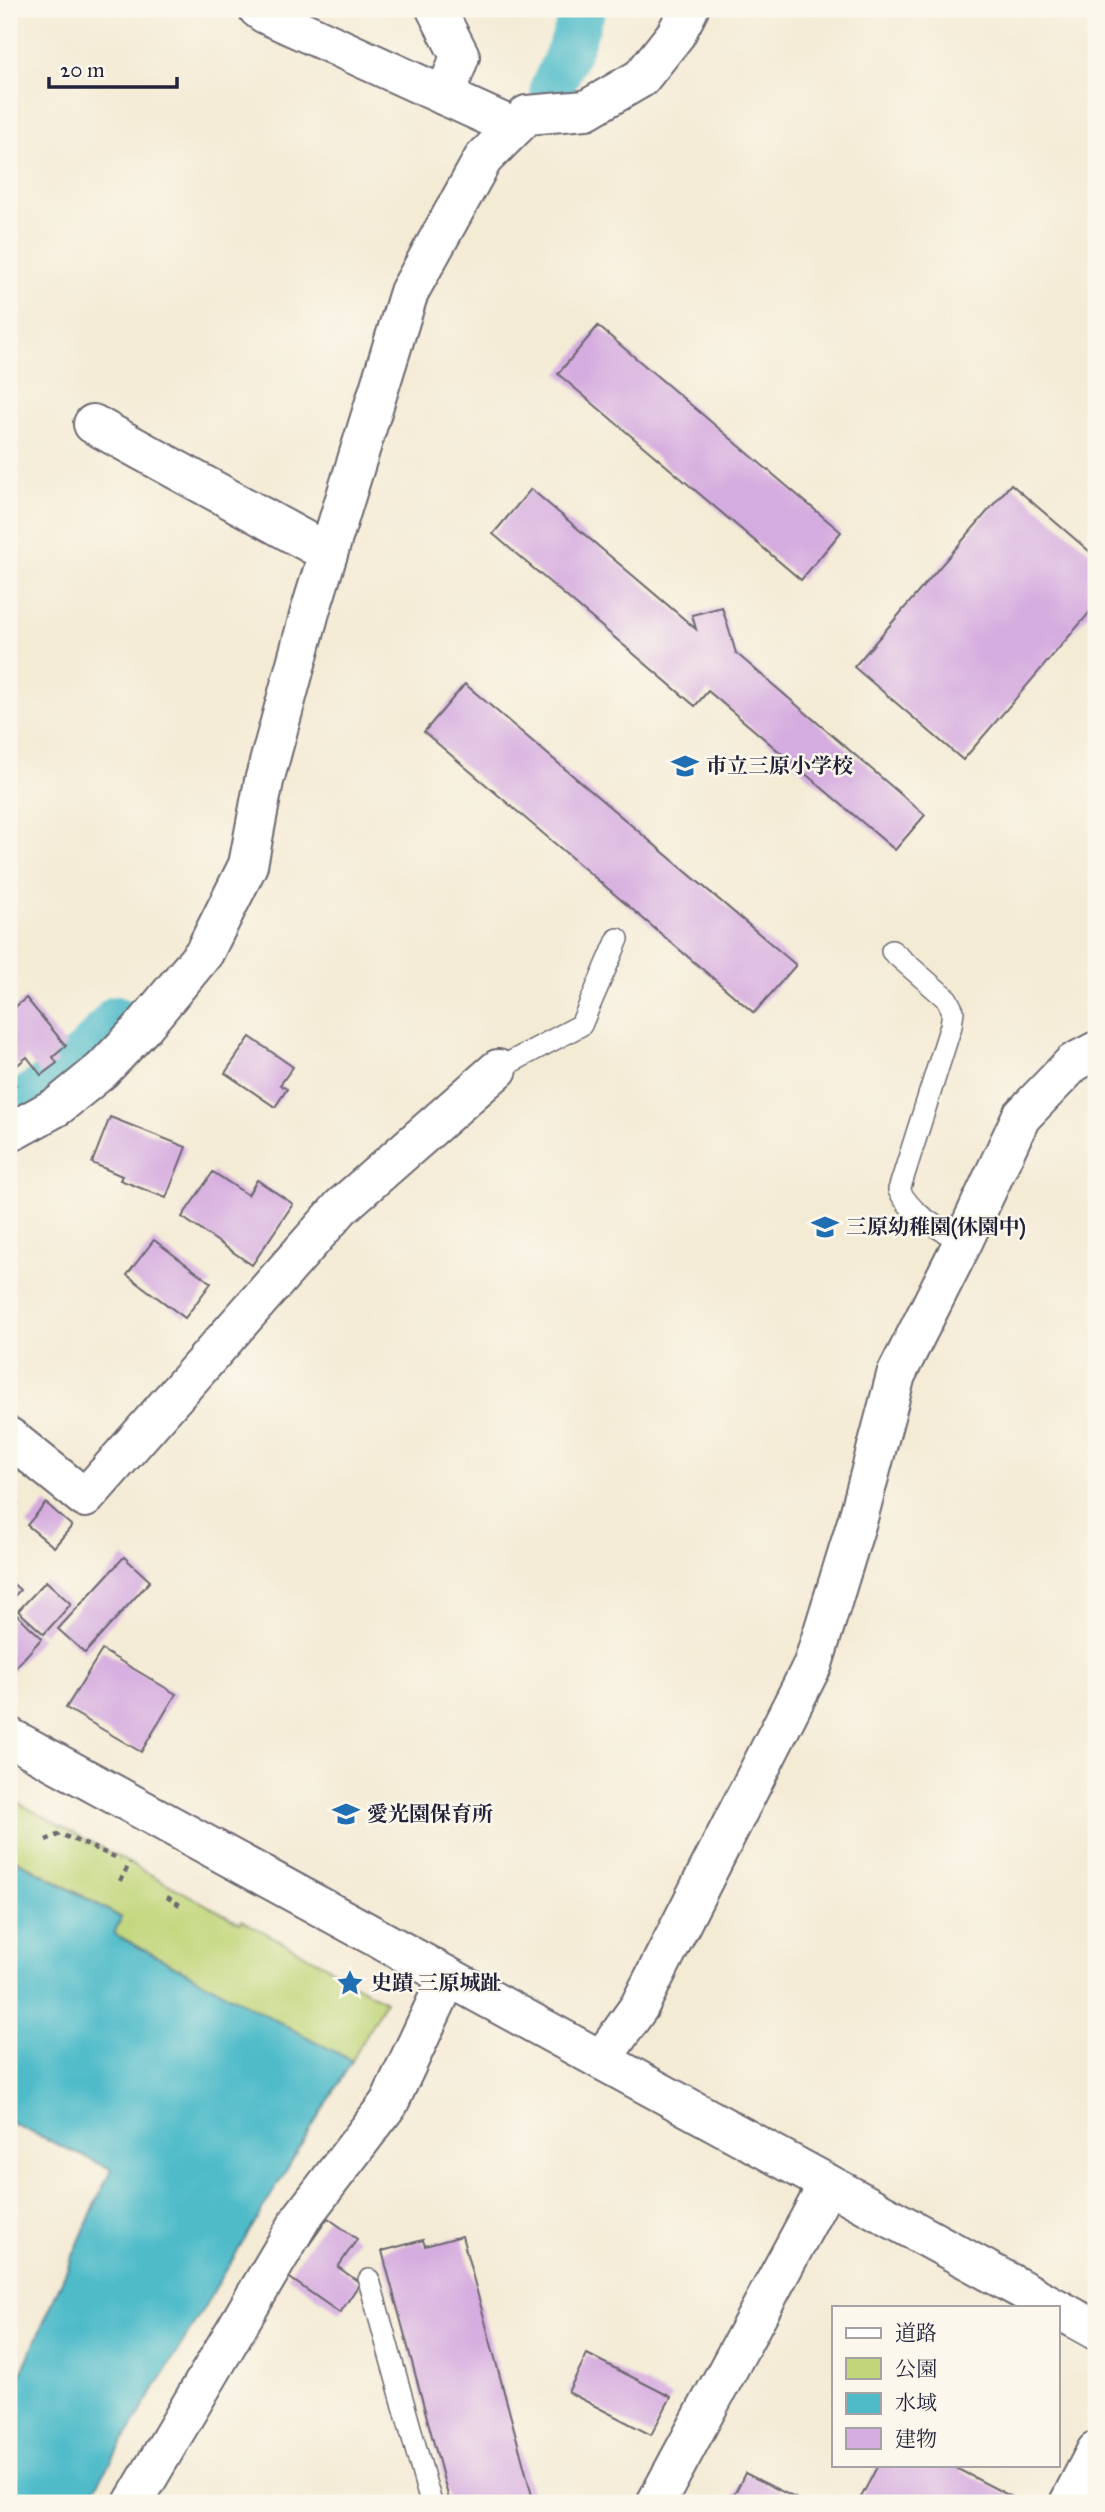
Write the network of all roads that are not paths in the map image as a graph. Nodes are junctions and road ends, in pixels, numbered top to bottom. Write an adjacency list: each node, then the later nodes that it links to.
1 (258, 9): 4 (street)
2 (436, 9): 4 (street)
3 (689, 9): 5 (street)
4 (445, 96): 5 (street)
5 (513, 127): 7 (street)
6 (93, 424): 7 (street)
7 (328, 553): 12 (street)
8 (618, 939): 11 (lane)
9 (891, 951): 13 (lane)
10 (1096, 1051): 13 (street)
11 (498, 1069): 14 (street)
12 (9, 1133)
13 (963, 1242): 17 (street)
14 (9, 1437)
15 (9, 1737): 16 (street)
16 (448, 1977): 17 (street); 24 (street)
17 (601, 2060): 18 (street)
18 (828, 2184): 20 (street); 26 (street)
19 (369, 2280): 25 (lane)
20 (1052, 2306)
21 (1060, 2310): 22 (street)
22 (1096, 2330)
23 (1096, 2451): 27 (street)
24 (133, 2503)
25 (431, 2503)
26 (656, 2503)
27 (1069, 2503)

